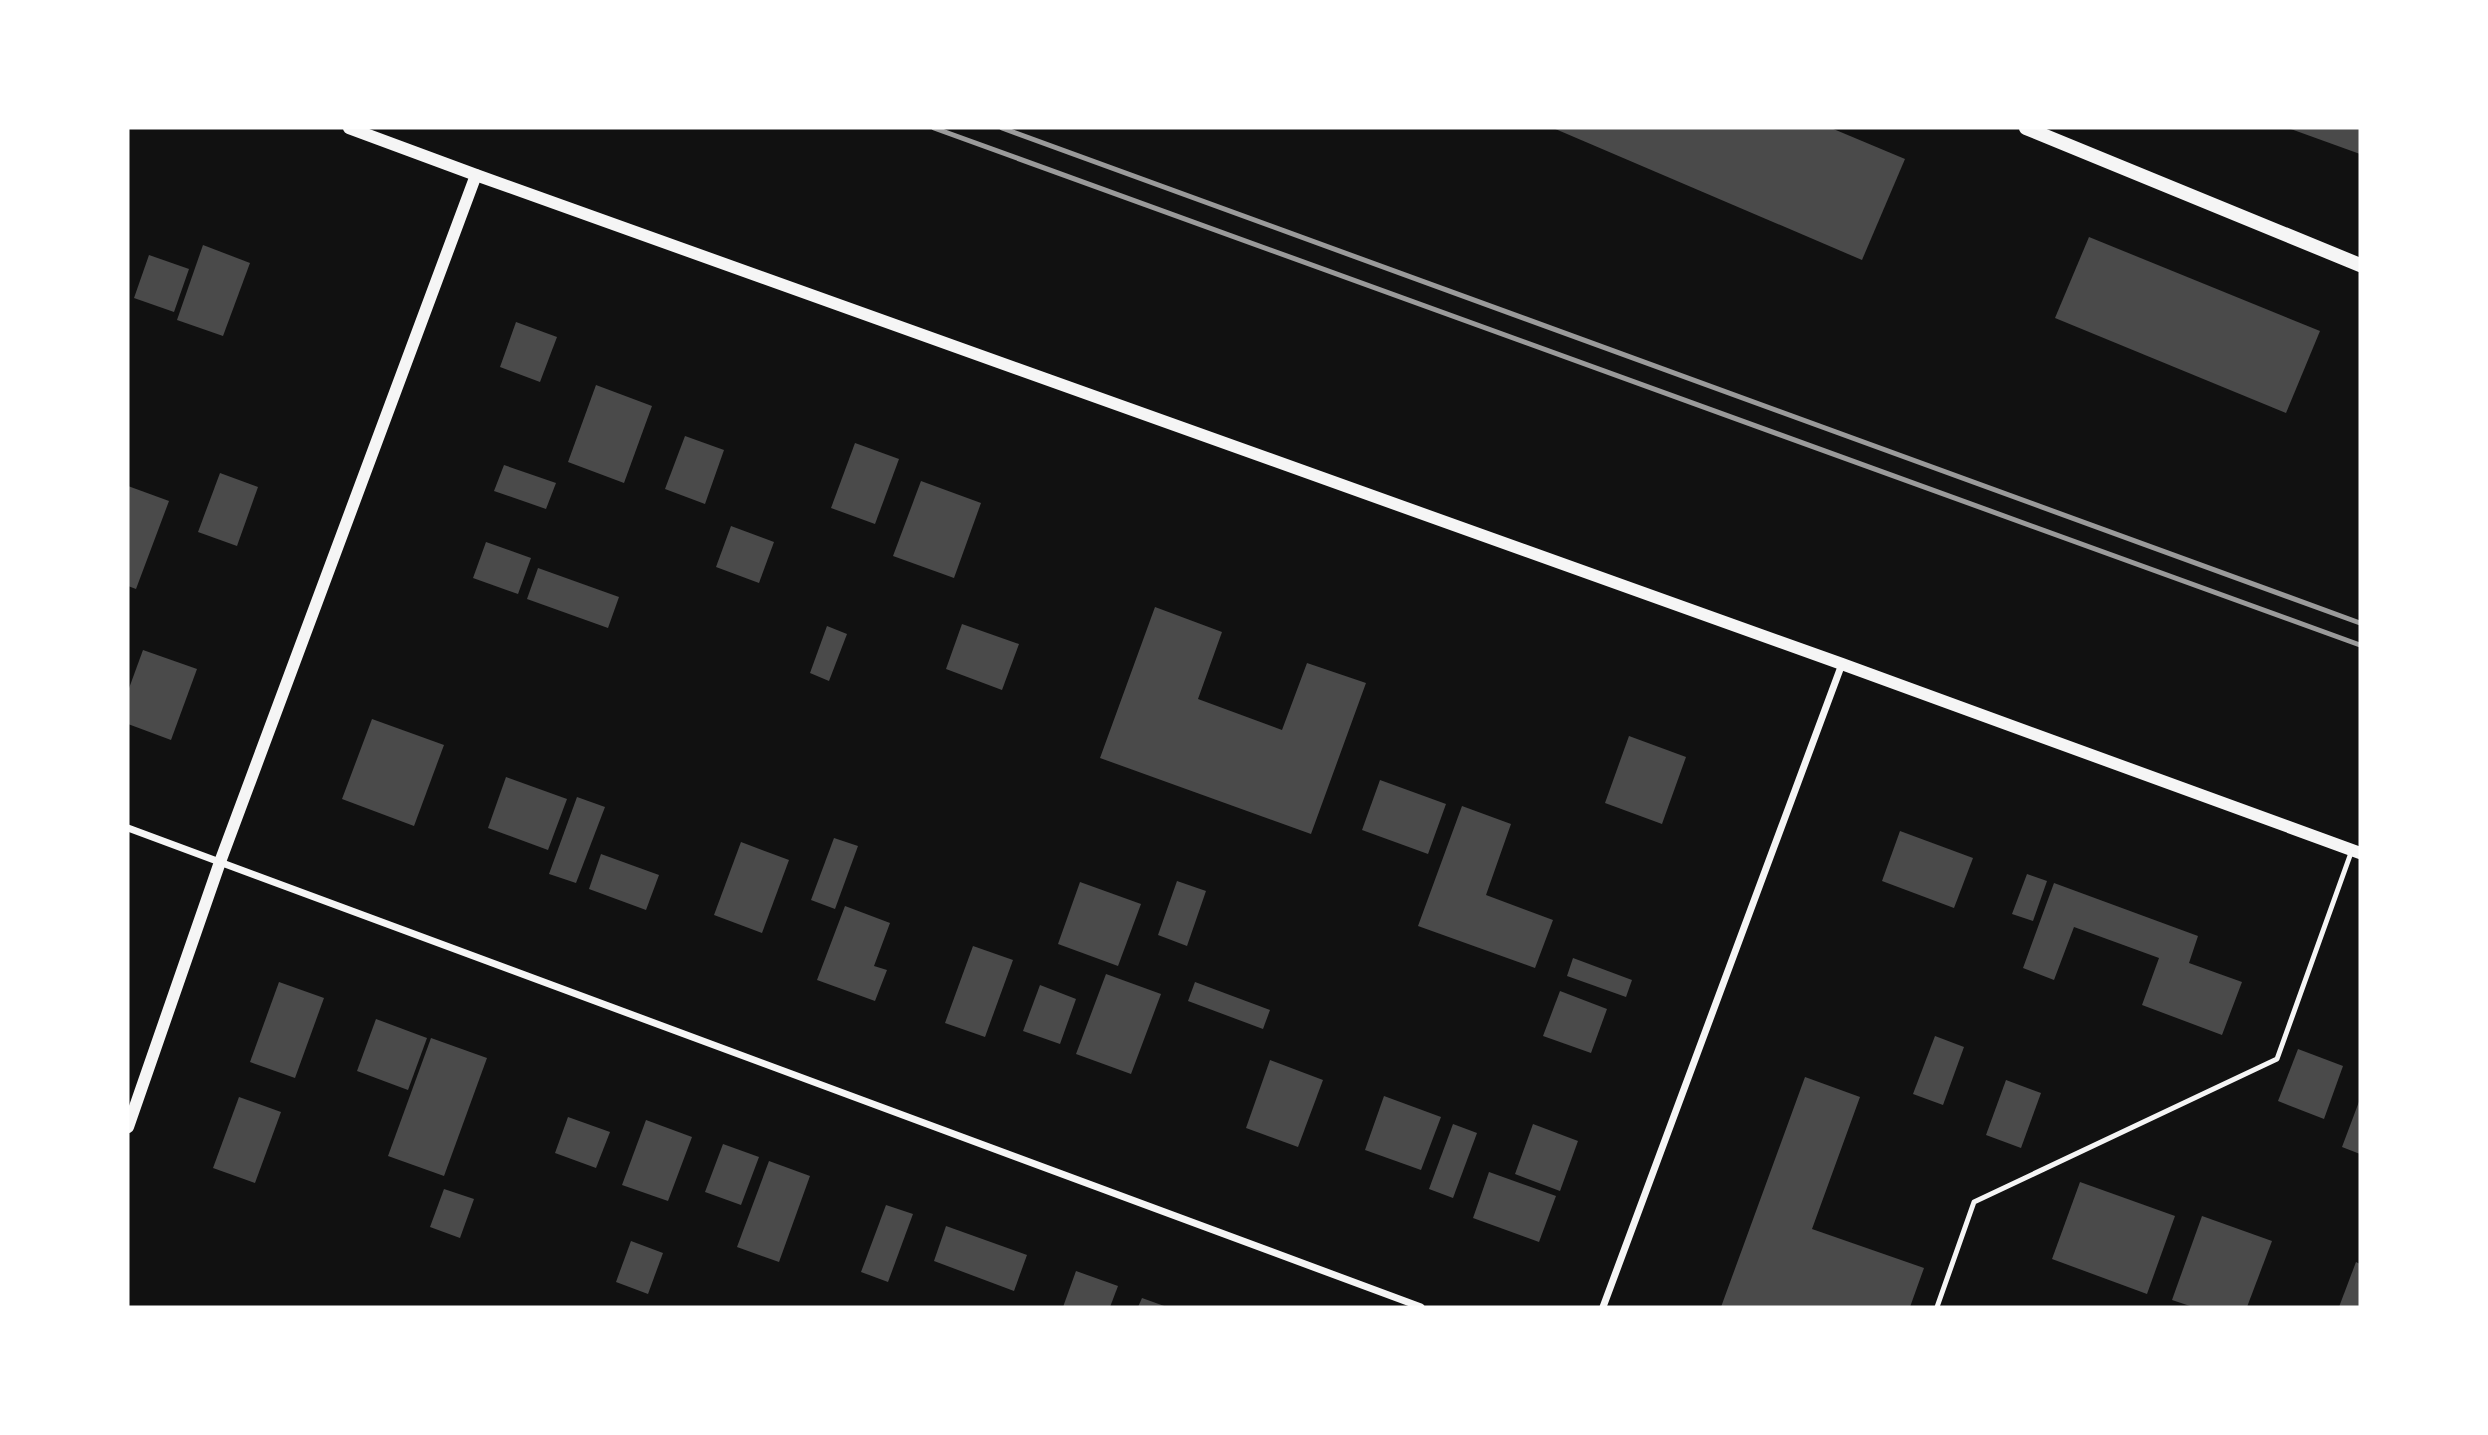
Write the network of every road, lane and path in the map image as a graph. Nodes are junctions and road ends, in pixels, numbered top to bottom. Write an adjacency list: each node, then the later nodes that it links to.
1 (349, 128): 3 (street)
2 (2026, 128): 4 (main road)
3 (476, 175): 5 (street); 8 (street)
4 (2360, 265)
5 (1842, 663): 7 (street); 11 (street)
6 (128, 828): 8 (street)
7 (2356, 851): 12 (lane)
8 (220, 862): 9 (street); 10 (street)
9 (128, 1127)
10 (1421, 1307)
11 (1603, 1307)
12 (1937, 1307)

